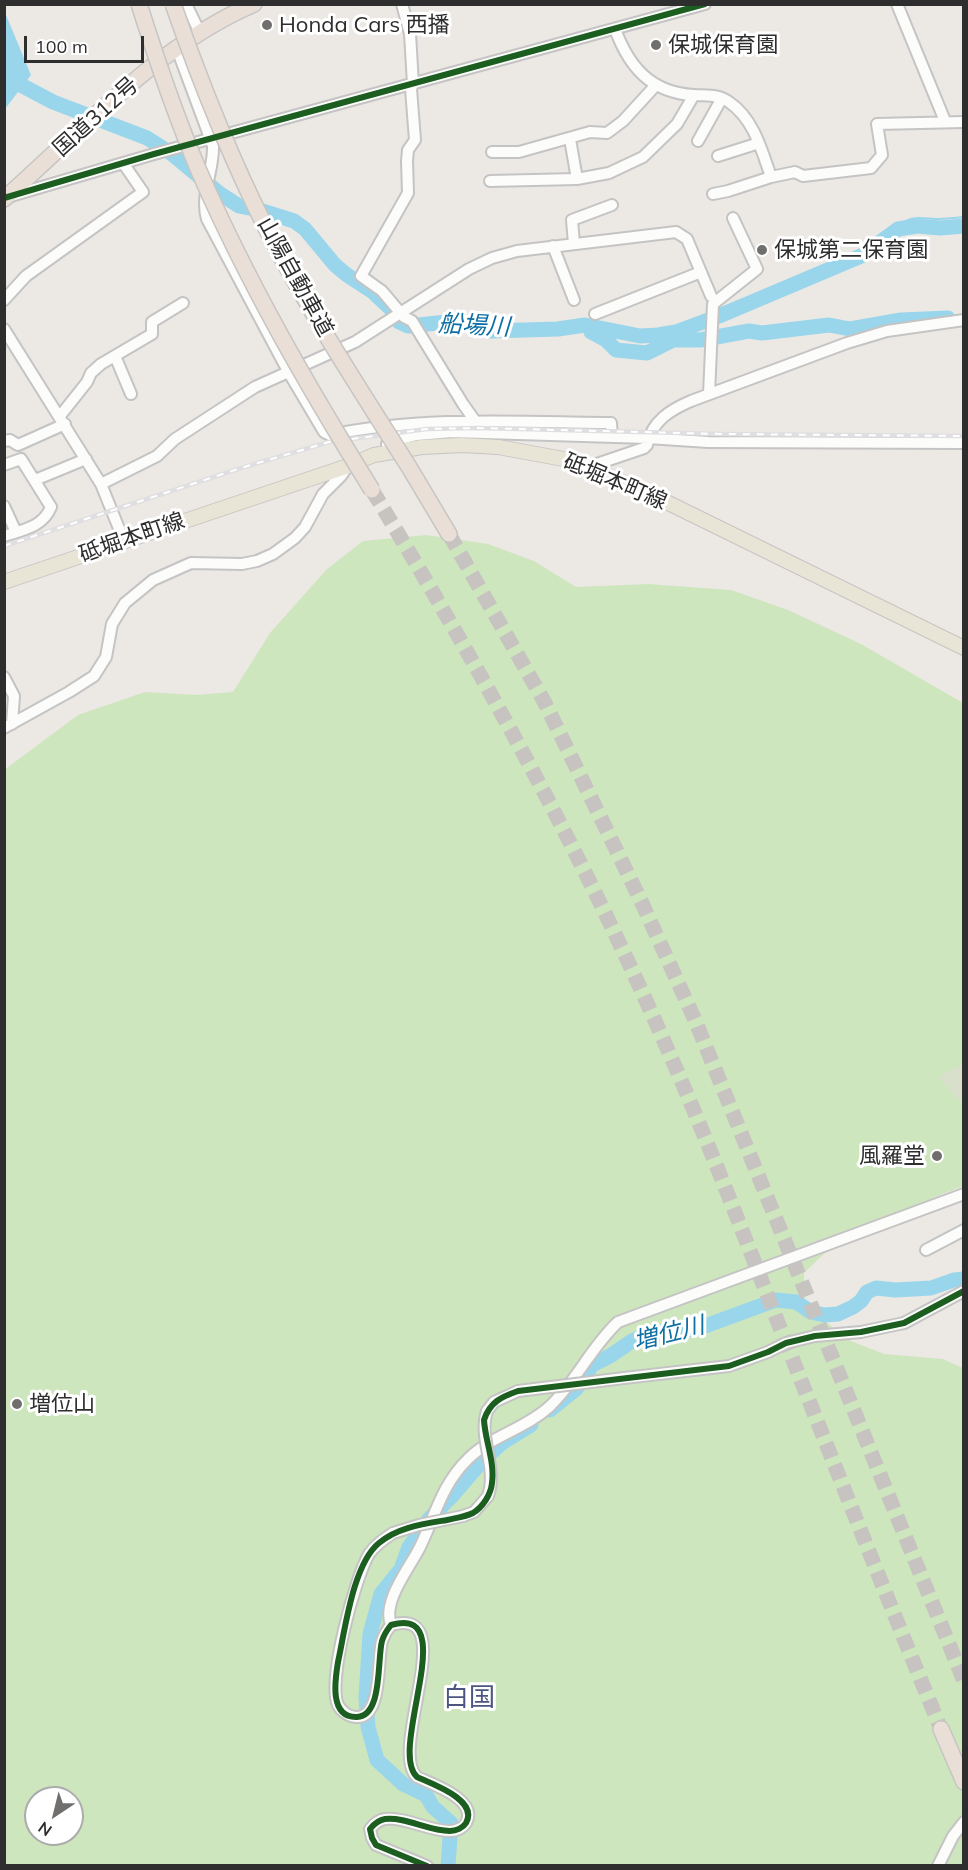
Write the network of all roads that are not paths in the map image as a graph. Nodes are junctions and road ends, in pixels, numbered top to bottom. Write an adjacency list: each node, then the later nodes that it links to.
1 (138, 4): 59 (highway, 山陽自動車道, bridge)
2 (173, 4): 62 (highway, 山陽自動車道, bridge)
3 (186, 4): 9 (street)
4 (254, 4): 9 (highway, 国道312号)
5 (402, 4): 11 (street)
6 (705, 4): 8 (street)
7 (897, 4): 15 (street)
8 (615, 29): 11 (street); 12 (street)
9 (200, 33): 10 (highway, 国道312号)
10 (177, 50): 17 (street); 28 (highway, 国道312号)
11 (413, 84): 17 (street); 38 (street)
12 (656, 85): 13 (street); 18 (street)
13 (694, 95): 14 (street); 25 (street)
14 (722, 98): 19 (street); 20 (street)
15 (945, 121): 16 (street); 24 (street)
16 (963, 122)
17 (212, 139): 23 (street); 43 (street, bridge)
18 (570, 139): 21 (street); 25 (street)
19 (698, 141)
20 (759, 143): 22 (street); 24 (street)
21 (492, 152)
22 (718, 156)
23 (123, 163): 28 (street); 34 (street)
24 (771, 177): 27 (street)
25 (577, 179): 26 (street)
26 (490, 181)
27 (713, 194)
28 (5, 198)
29 (612, 205): 31 (street)
30 (734, 218): 36 (street)
31 (574, 244): 32 (street); 33 (street)
32 (553, 246): 35 (street); 38 (street)
33 (701, 272): 36 (street); 39 (street)
34 (4, 300)
35 (573, 300)
36 (712, 300): 45 (street)
37 (183, 303): 42 (street)
38 (401, 311): 43 (street); 47 (street)
39 (595, 314)
40 (963, 320): 45 (street)
41 (6, 334): 46 (street)
42 (115, 356): 44 (street); 46 (street)
43 (289, 373): 47 (street); 58 (street)
44 (131, 394)
45 (709, 394): 49 (street)
46 (62, 420): 50 (street); 53 (street)
47 (475, 421): 48 (street)
48 (612, 437): 49 (street); 52 (street)
49 (648, 438): 51 (street); 56 (street)
50 (4, 441)
51 (963, 443)
52 (374, 455): 55 (main road, 砥堀本町線); 56 (main road, 砥堀本町線)
53 (86, 459): 57 (street); 58 (street)
54 (4, 465): 57 (street)
55 (348, 466): 64 (main road, 砥堀本町線); 68 (street)
56 (588, 467): 66 (main road, 砥堀本町線)
57 (35, 480): 61 (street)
58 (101, 484): 64 (street)
59 (372, 490)
60 (4, 506): 61 (street)
61 (16, 532): 63 (street)
62 (449, 534)
63 (4, 536)
64 (124, 541): 65 (main road, 砥堀本町線)
65 (4, 582)
66 (963, 648)
67 (4, 677): 68 (street)
68 (8, 726)
69 (963, 1194): 73 (street)
70 (963, 1230): 71 (street)
71 (926, 1250)
72 (963, 1291): 73 (street, bridge)
73 (391, 1625): 77 (street)
74 (941, 1729): 75 (highway)
75 (963, 1782)
76 (963, 1822): 78 (street)
77 (427, 1866)
78 (938, 1866)

